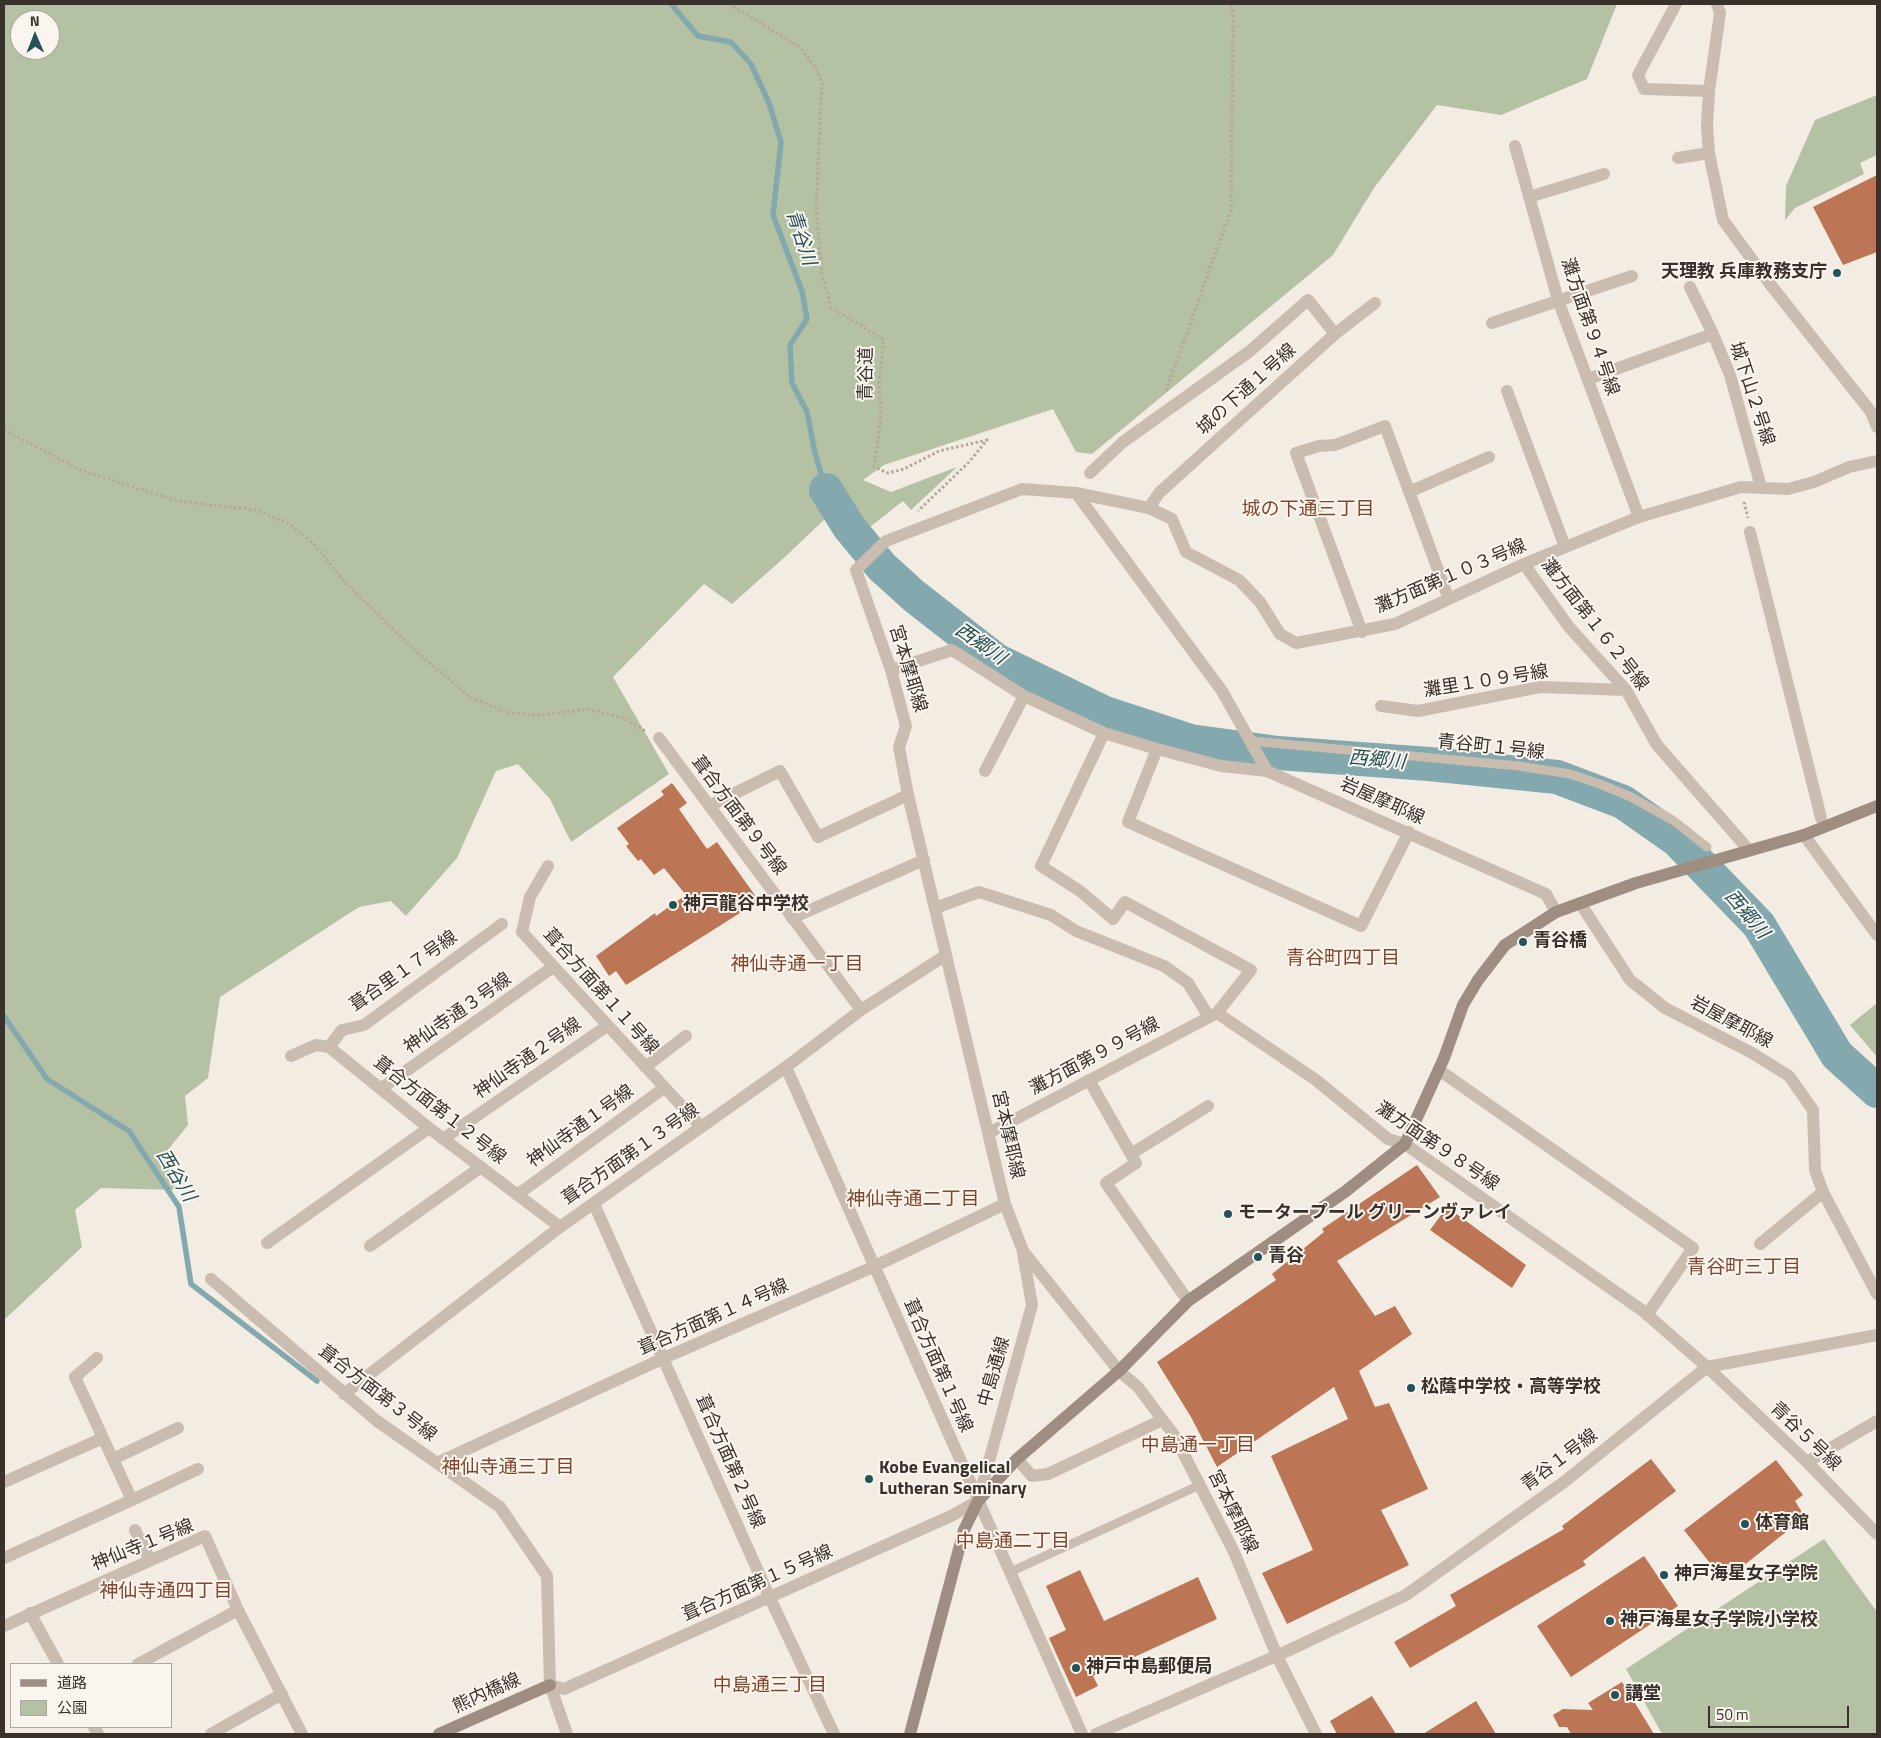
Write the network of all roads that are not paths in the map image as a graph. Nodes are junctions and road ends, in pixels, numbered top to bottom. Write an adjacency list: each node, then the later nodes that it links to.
1 (1676, 4): 3 (street)
2 (1717, 4): 3 (street)
3 (1709, 91): 5 (street)
4 (1515, 146): 8 (street, 灘方面第９４号線)
5 (1709, 153): 6 (street); 18 (street)
6 (1678, 158)
7 (1604, 174): 8 (street)
8 (1529, 197): 11 (street, 灘方面第９４号線)
9 (1632, 276): 11 (street)
10 (1690, 286): 15 (street, 城下山２号線)
11 (1558, 300): 13 (street); 16 (street, 灘方面第９４号線)
12 (1375, 303): 14 (street, 城の下通１号線)
13 (1492, 323)
14 (1335, 334): 21 (street); 25 (street, 城の下通１号線)
15 (1713, 334): 16 (street); 22 (street, 城下山２号線)
16 (1588, 379): 26 (street, 灘方面第９４号線)
17 (1507, 392): 28 (street)
18 (1877, 428)
19 (1489, 457): 23 (street)
20 (1877, 461): 22 (street, 灘方面第１０３号線)
21 (1090, 473)
22 (1761, 487): 26 (street, 灘方面第１０３号線)
23 (1409, 492): 31 (street); 32 (street)
24 (1076, 493): 25 (street, 灘方面第１０３号線); 29 (street, 灘方面第１０３号線); 39 (street)
25 (1149, 508): 32 (street, 灘方面第１０３号線)
26 (1639, 517): 28 (street, 灘方面第１０３号線)
27 (1750, 532): 46 (street)
28 (1565, 547): 30 (street, 灘方面第１０３号線)
29 (863, 563): 33 (street, 宮本摩耶線)
30 (1524, 564): 31 (street, 灘方面第１０３号線); 34 (street, 灘方面第１６２号線)
31 (1448, 597): 32 (street, 灘方面第１０３号線)
32 (1362, 632)
33 (891, 670): 35 (street, 岩屋摩耶線); 43 (street, 宮本摩耶線)
34 (1626, 690): 36 (street, 灘里１０９号線); 50 (street, 灘方面第１６２号線)
35 (1024, 696): 37 (street, 岩屋摩耶線); 42 (street)
36 (1381, 706)
37 (1104, 733): 40 (street, 岩屋摩耶線); 62 (street)
38 (658, 738): 44 (street, 葺合方面第９号線)
39 (1251, 741): 41 (street); 49 (lane, 青谷町１号線)
40 (1156, 749): 41 (street, 岩屋摩耶線); 47 (street)
41 (1265, 768): 47 (street, 岩屋摩耶線)
42 (985, 771)
43 (908, 795): 44 (street); 51 (street, 宮本摩耶線)
44 (709, 806): 56 (street, 葺合方面第９号線)
45 (1877, 806): 48 (street)
46 (1820, 818)
47 (1409, 832): 55 (street, 岩屋摩耶線)
48 (1804, 835): 50 (street); 58 (street)
49 (1707, 847)
50 (1748, 849): 53 (street)
51 (924, 860): 54 (street, 宮本摩耶線); 56 (street)
52 (548, 866): 60 (street, 葺合方面第１１号線)
53 (1580, 903): 55 (street); 81 (street, 岩屋摩耶線)
54 (935, 908): 59 (street, 宮本摩耶線); 62 (street, 灘方面第９８号線)
55 (1556, 912): 69 (street)
56 (792, 918): 61 (street, 葺合方面第９号線)
57 (502, 924): 65 (street, 葺合里１７号線)
58 (1877, 935)
59 (946, 956): 61 (street, 葺合方面第１３号線); 76 (street, 宮本摩耶線)
60 (553, 967): 63 (street, 葺合方面第１１号線); 71 (street, 神仙寺通３号線)
61 (861, 1010): 68 (street, 葺合方面第１３号線)
62 (1213, 1015): 70 (street, 灘方面第９９号線); 78 (street, 灘方面第９８号線)
63 (607, 1026): 67 (street, 葺合方面第１１号線); 77 (street, 神仙寺通２号線)
64 (686, 1036): 67 (street)
65 (329, 1047): 66 (street); 71 (street, 葺合方面第１２号線)
66 (291, 1056)
67 (645, 1067): 72 (street, 葺合方面第１１号線)
68 (786, 1067): 74 (street, 葺合方面第１３号線); 90 (street, 葺合方面第１号線)
69 (1439, 1070): 78 (street); 94 (street)
70 (1089, 1080): 76 (street, 灘方面第９９号線); 79 (street)
71 (382, 1088): 75 (street, 葺合方面第１２号線)
72 (664, 1088): 74 (street, 葺合方面第１１号線); 82 (street, 神仙寺通１号線)
73 (1208, 1106): 79 (street)
74 (701, 1127): 83 (street, 葺合方面第１３号線)
75 (429, 1128): 77 (street, 葺合方面第１２号線); 86 (street)
76 (989, 1133): 84 (street, 宮本摩耶線)
77 (443, 1139): 80 (street, 葺合方面第１２号線)
78 (1405, 1144): 93 (street); 94 (street, 灘方面第９８号線)
79 (1131, 1154): 93 (street)
80 (481, 1167): 82 (street, 葺合方面第１２号線); 88 (street)
81 (1824, 1192): 87 (street); 92 (street, 岩屋摩耶線)
82 (517, 1195): 85 (street, 葺合方面第１２号線)
83 (594, 1204): 85 (street, 葺合方面第１３号線); 97 (street, 葺合方面第２号線)
84 (1005, 1204): 89 (street, 宮本摩耶線); 90 (street, 葺合方面第１４号線)
85 (560, 1227): 100 (street, 葺合方面第１３号線)
86 (267, 1243)
87 (1760, 1244)
88 (370, 1246)
89 (1023, 1251): 99 (street, 宮本摩耶線); 113 (street, 中島通線)
90 (873, 1267): 97 (street, 葺合方面第１４号線); 113 (street, 葺合方面第１号線)
91 (211, 1279): 100 (street, 葺合方面第３号線)
92 (1877, 1294)
93 (1188, 1301): 99 (street)
94 (1647, 1315): 98 (street, 灘方面第９８号線)
95 (1877, 1335): 98 (street, 青谷１号線)
96 (97, 1358): 104 (street)
97 (664, 1358): 108 (street, 葺合方面第１４号線); 119 (street, 葺合方面第２号線)
98 (1707, 1367): 107 (street, 青谷５号線); 123 (street, 青谷１号線)
99 (1119, 1371): 101 (street, 宮本摩耶線); 106 (street)
100 (344, 1394): 108 (street, 葺合方面第３号線)
101 (1162, 1420): 106 (street); 111 (street, 宮本摩耶線)
102 (1877, 1421): 107 (street)
103 (178, 1428): 105 (street)
104 (103, 1438): 105 (street); 110 (street)
105 (113, 1459): 112 (street)
106 (1017, 1459): 113 (street)
107 (1807, 1462): 115 (street, 青谷５号線)
108 (437, 1463): 126 (street, 葺合方面第３号線)
109 (198, 1469): 112 (street)
110 (4, 1482)
111 (1200, 1485): 118 (lane); 123 (street, 宮本摩耶線)
112 (132, 1500): 116 (street)
113 (978, 1501): 118 (street, 葺合方面第１号線); 119 (street, 葺合方面第１５号線); 133 (street)
114 (135, 1530): 117 (street)
115 (1876, 1530)
116 (4, 1558)
117 (150, 1560): 120 (street, 神仙寺１号線); 121 (street, 神仙寺１号線)
118 (1010, 1572): 134 (street, 葺合方面第１号線)
119 (770, 1598): 126 (street, 葺合方面第１５号線); 132 (street, 葺合方面第２号線)
120 (238, 1610): 125 (street); 127 (street, 神仙寺１号線)
121 (30, 1613): 122 (street, 神仙寺１号線); 124 (street)
122 (4, 1626)
123 (1277, 1656): 135 (street, 青谷１号線); 136 (street, 宮本摩耶線)
124 (57, 1663)
125 (140, 1663)
126 (550, 1685): 130 (street, 熊内橋線); 131 (street, 葺合方面第３号線)
127 (282, 1694): 128 (street); 129 (street, 神仙寺１号線)
128 (211, 1734)
129 (302, 1734)
130 (439, 1734)
131 (568, 1734)
132 (834, 1734)
133 (910, 1734)
134 (1082, 1734)
135 (1096, 1734)
136 (1316, 1734)

